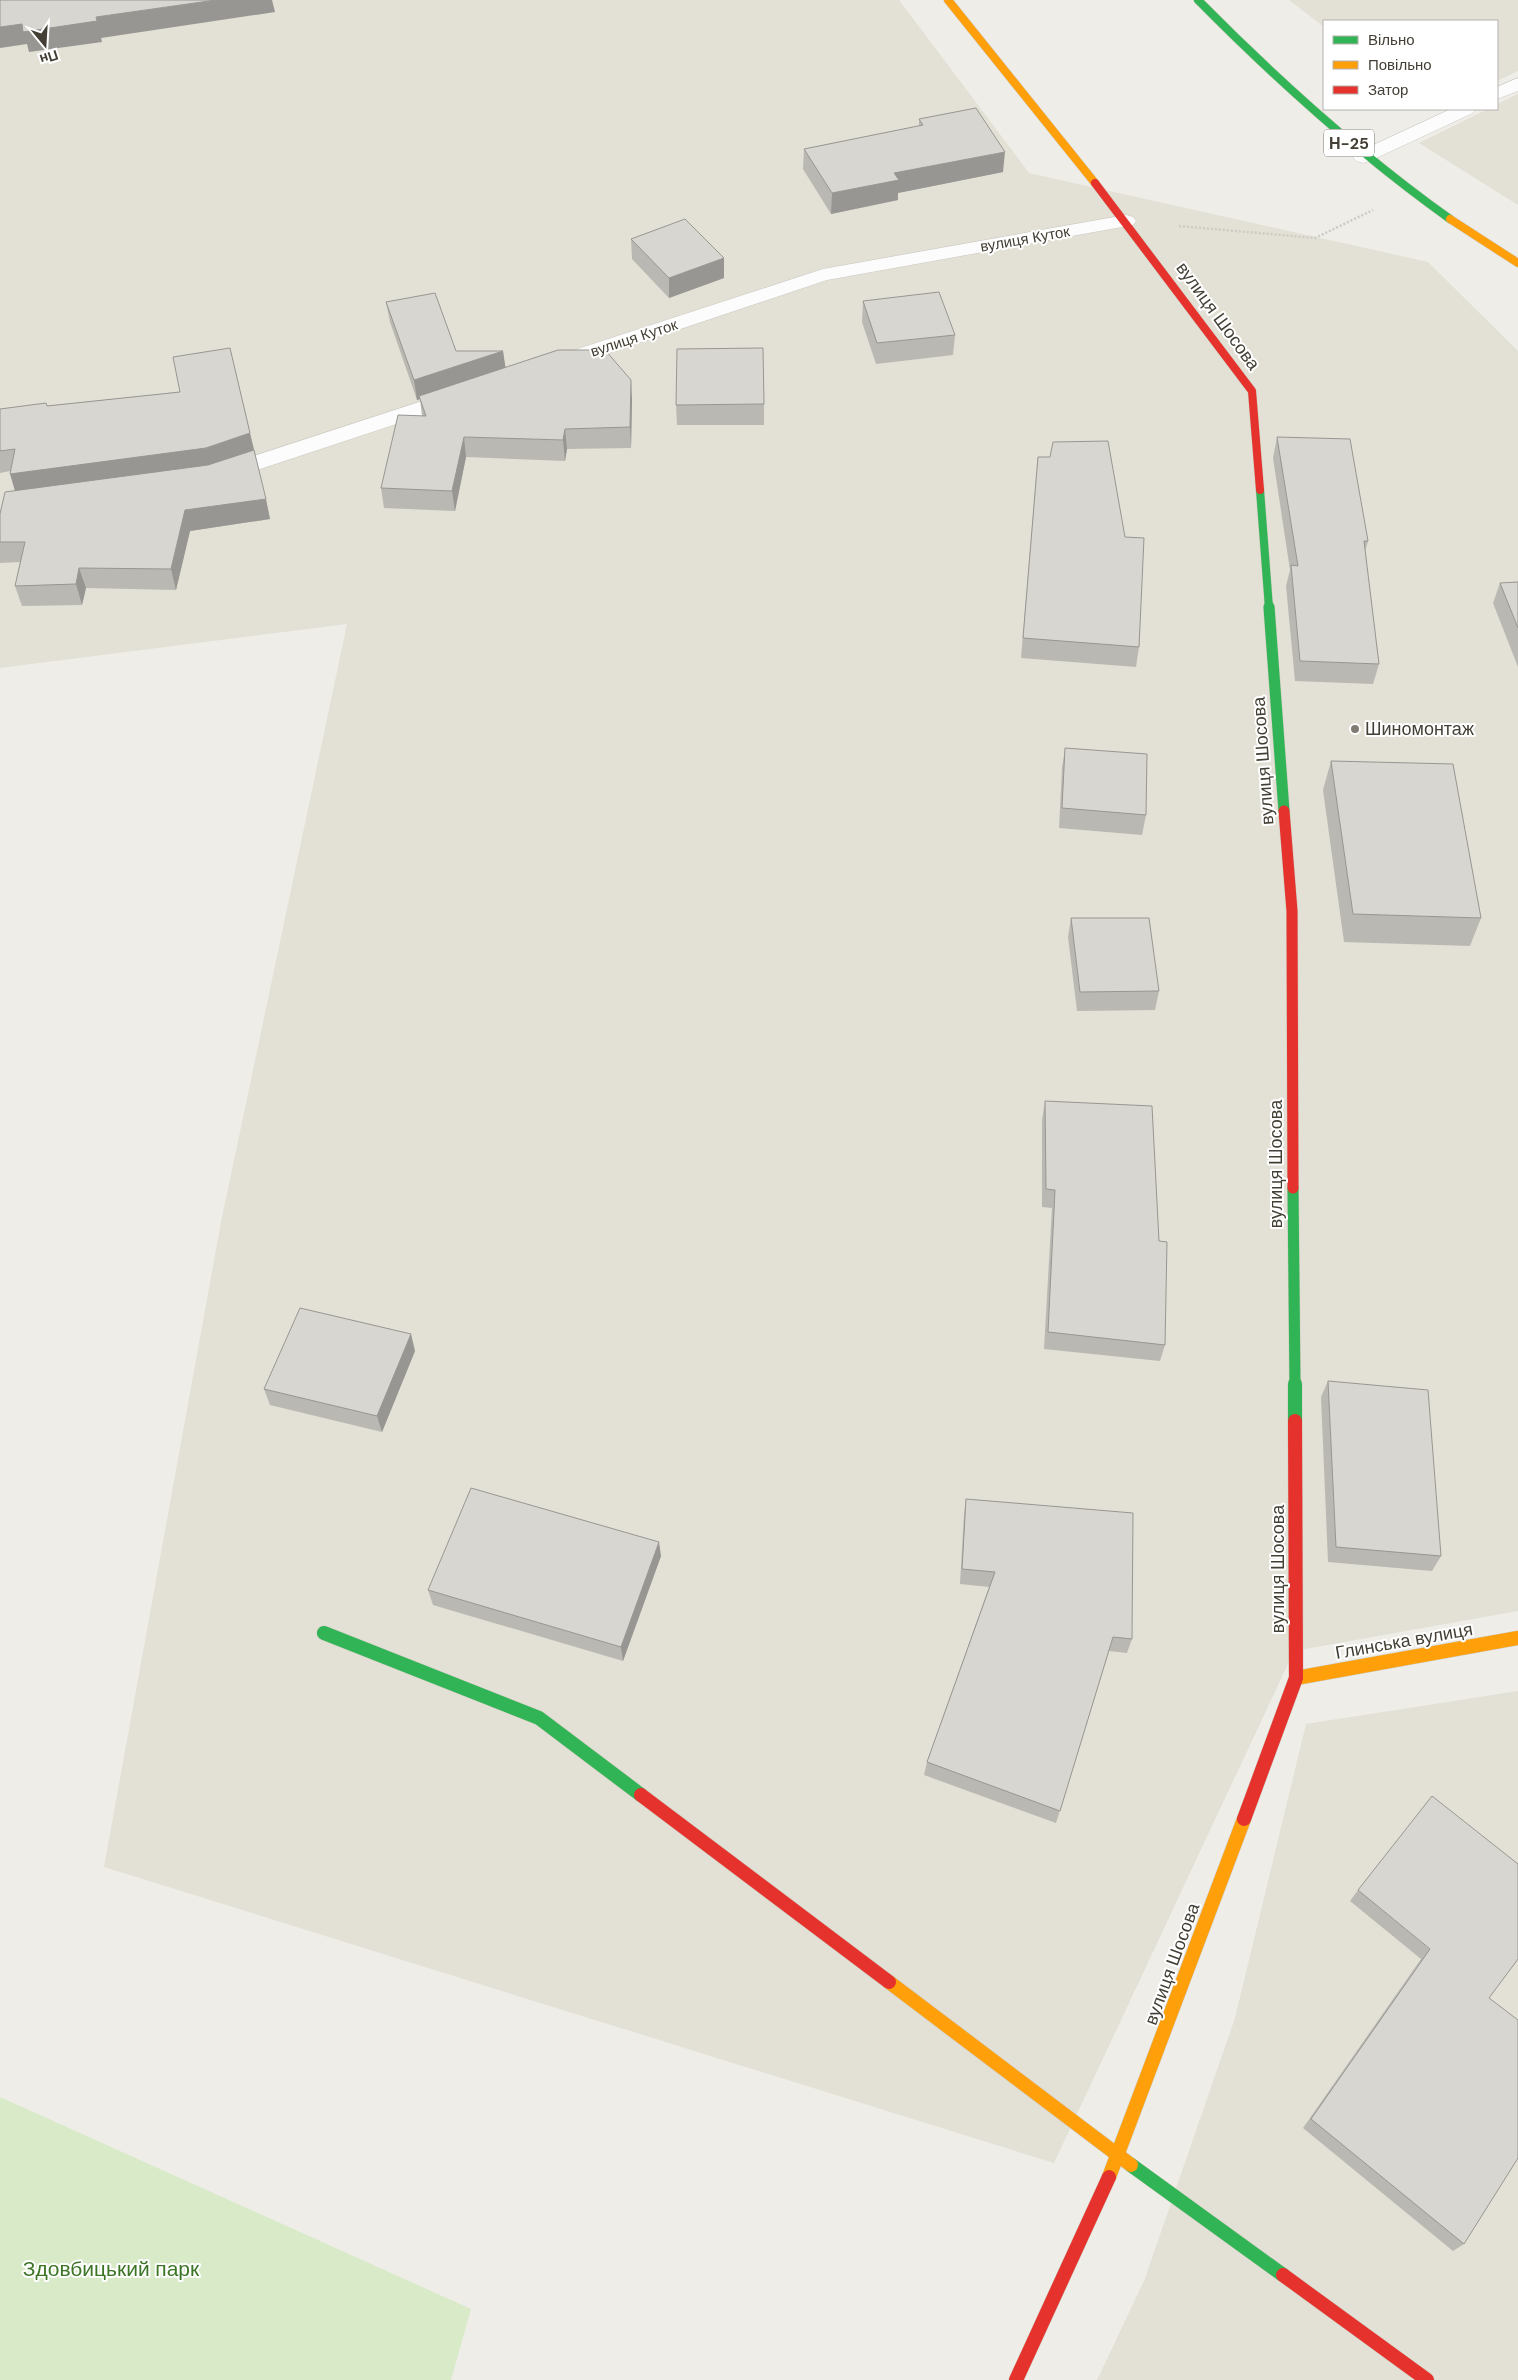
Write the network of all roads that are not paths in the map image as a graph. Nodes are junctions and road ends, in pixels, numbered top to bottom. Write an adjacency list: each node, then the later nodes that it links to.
1 (948, 0): 7 (street, вулиця Шосова)
2 (1198, 0): 6 (street, Н-25)
3 (1518, 84): 4 (street)
4 (1498, 94)
5 (1464, 110): 6 (street)
6 (1363, 157): 8 (street, Н-25)
7 (1126, 221): 9 (street, вулиця Куток); 14 (street, вулиця Шосова)
8 (1518, 263)
9 (542, 368)
10 (476, 390): 11 (street)
11 (204, 478)
12 (324, 1633): 15 (street)
13 (1518, 1638): 14 (street, Глинська вулиця)
14 (1296, 1678): 15 (street, вулиця Шосова)
15 (1119, 2156): 16 (street, вулиця Шосова); 17 (street)
16 (1016, 2380)
17 (1427, 2380)

